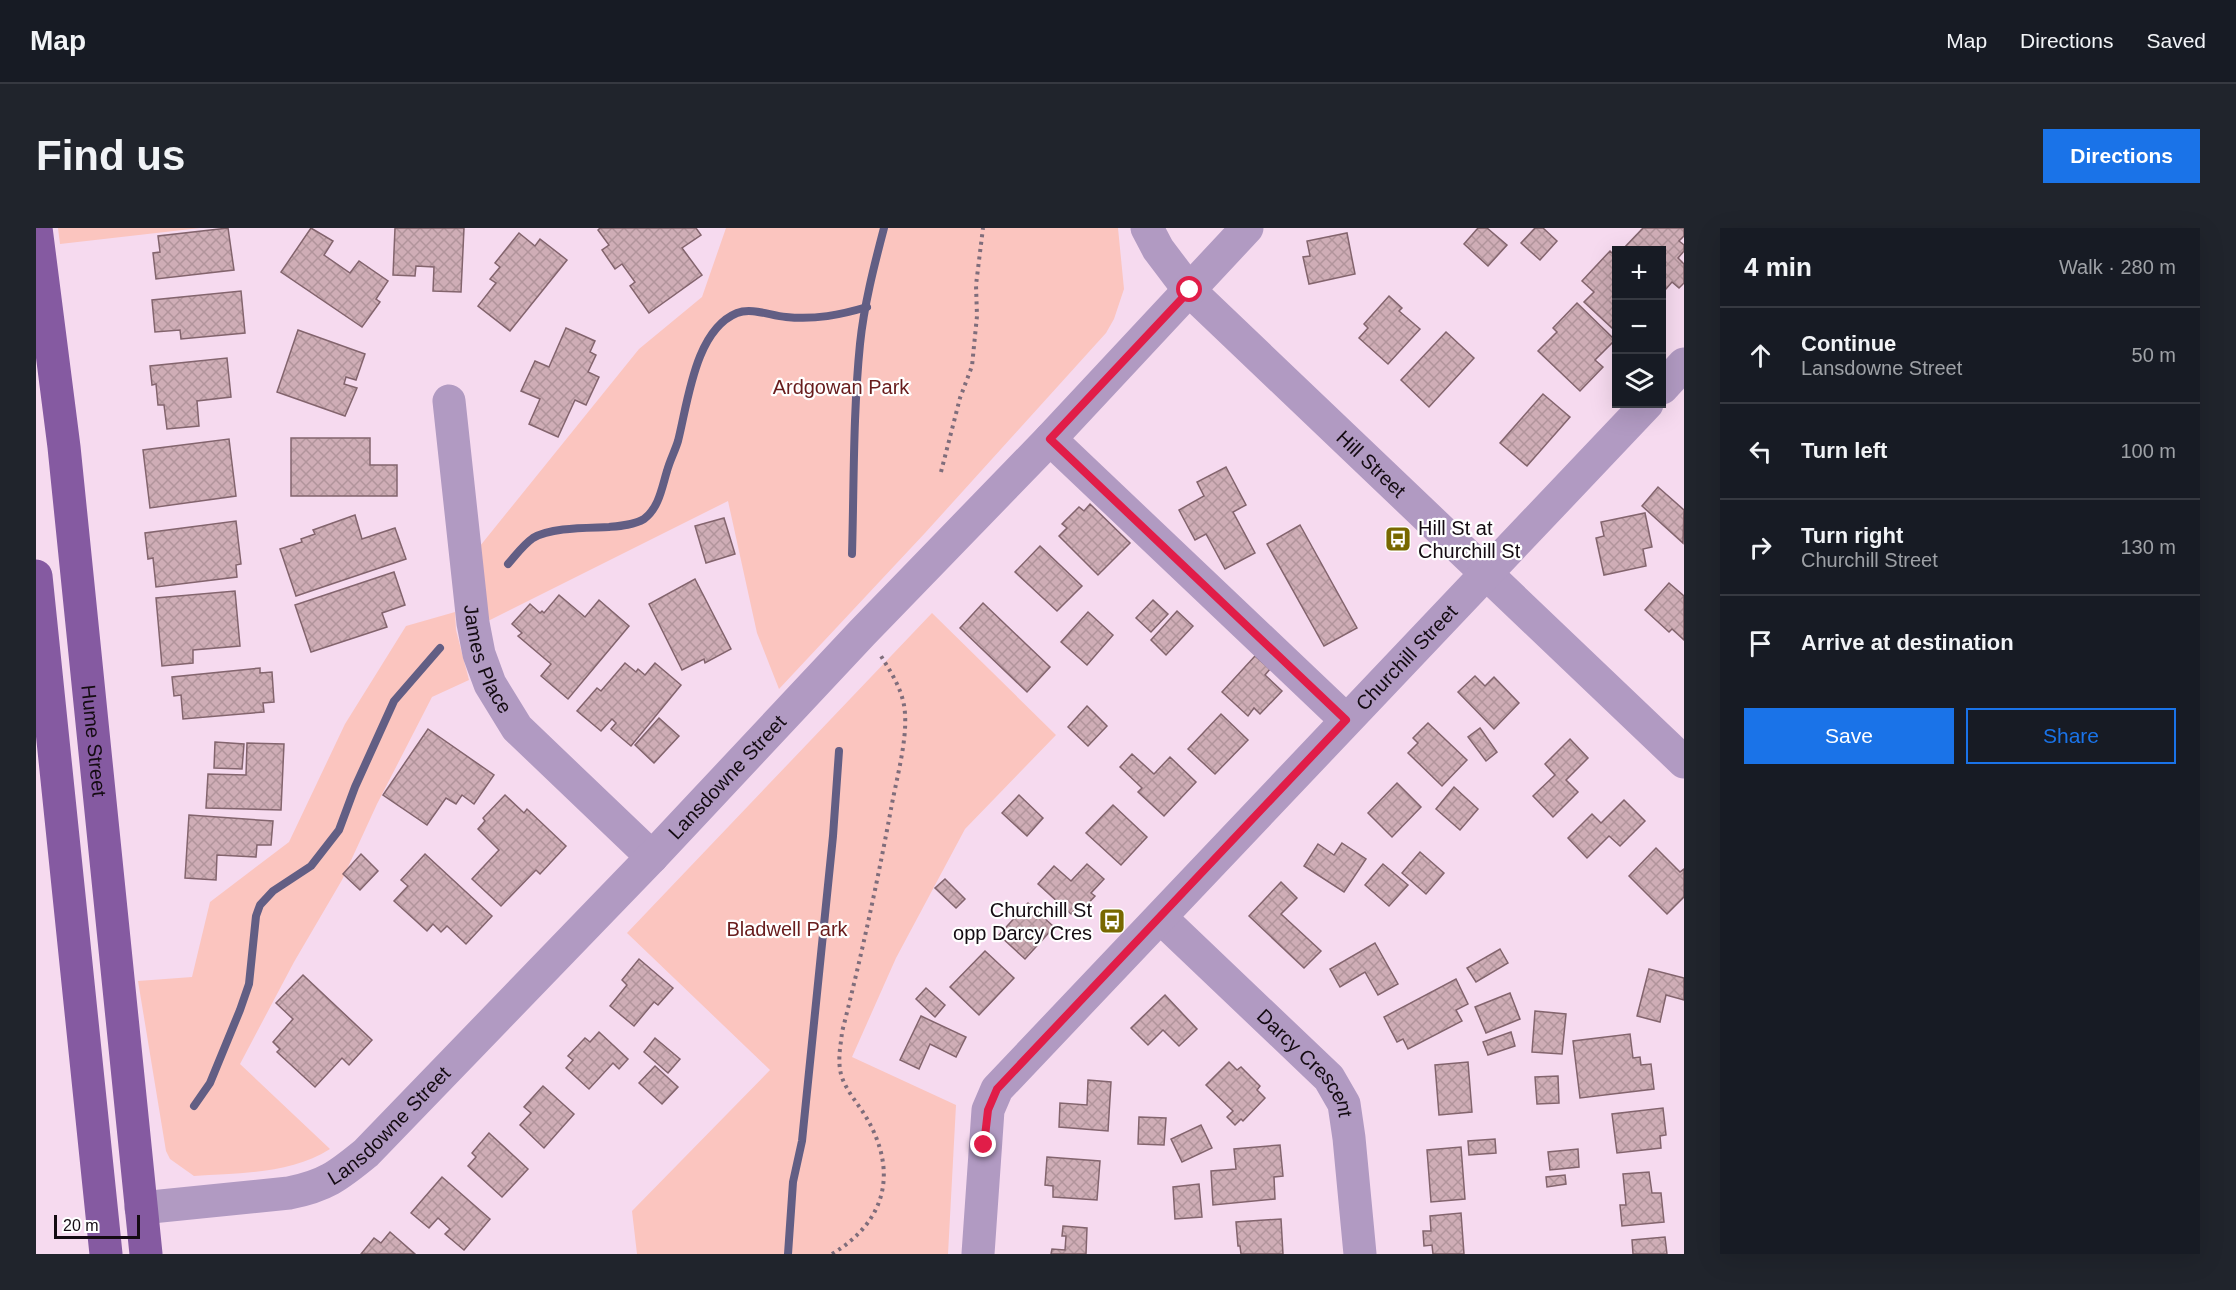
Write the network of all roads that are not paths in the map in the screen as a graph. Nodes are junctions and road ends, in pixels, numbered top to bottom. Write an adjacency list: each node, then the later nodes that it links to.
1 (36, 228): 16 (main road, Hume Street)
2 (1147, 228): 4 (street, Hill Street)
3 (1247, 228): 4 (street, Lansdowne Street)
4 (1190, 290): 9 (street, Lansdowne Street); 10 (street, Hill Street)
5 (1684, 364): 6 (street)
6 (1666, 384)
7 (449, 401): 14 (street, James Place)
8 (1643, 408): 10 (street, Churchill Street)
9 (1050, 439): 12 (street); 14 (street, Lansdowne Street)
10 (1486, 574): 12 (street, Churchill Street); 13 (street, Hill Street)
11 (36, 576): 17 (main road, Hume Street)
12 (1346, 720): 15 (street, Churchill Street)
13 (1684, 762)
14 (652, 856): 16 (street, Lansdowne Street)
15 (1161, 918): 19 (street, Churchill Street); 20 (street, Darcy Crescent)
16 (141, 1208): 18 (main road, Hume Street)
17 (106, 1254)
18 (146, 1254)
19 (978, 1254)
20 (1360, 1254)

